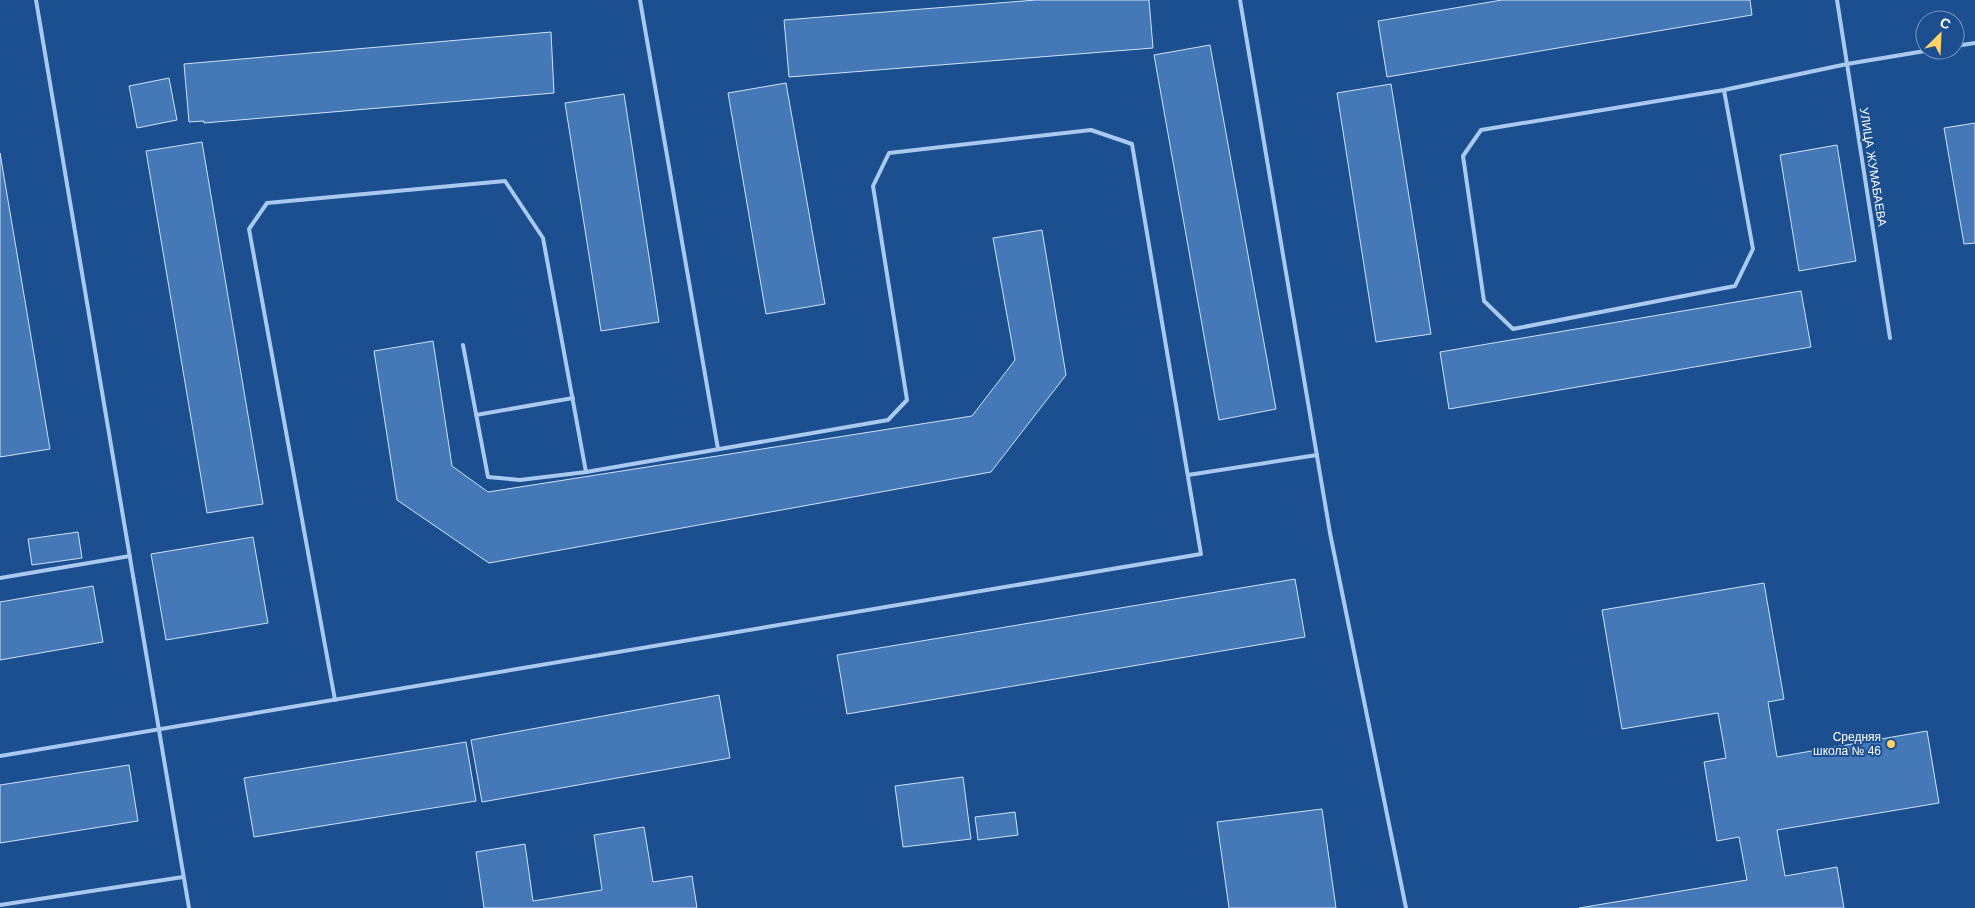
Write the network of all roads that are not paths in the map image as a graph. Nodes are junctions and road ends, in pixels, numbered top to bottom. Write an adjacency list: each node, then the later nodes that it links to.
1 (36, 0): 16 (lane)
2 (640, 0): 12 (lane)
3 (1240, 0): 13 (lane)
4 (1837, 0): 6 (lane, УЛИЦА ЖУМАБАЕВА)
5 (1915, 53): 6 (lane)
6 (1846, 64): 7 (lane); 8 (lane, УЛИЦА ЖУМАБАЕВА)
7 (1724, 90): 7 (lane)
8 (1890, 338)
9 (463, 345): 11 (lane)
10 (572, 398): 11 (lane); 14 (lane); 18 (lane)
11 (476, 415): 14 (lane)
12 (718, 448): 14 (lane); 15 (lane)
13 (1317, 454): 15 (lane); 24 (lane)
14 (586, 472)
15 (1188, 475): 18 (lane)
16 (130, 556): 17 (lane); 19 (lane)
17 (0, 578)
18 (335, 700): 19 (lane)
19 (159, 730): 20 (lane); 21 (lane)
20 (0, 756)
21 (183, 877): 22 (lane); 23 (lane)
22 (0, 905)
23 (189, 908)
24 (1406, 908)

